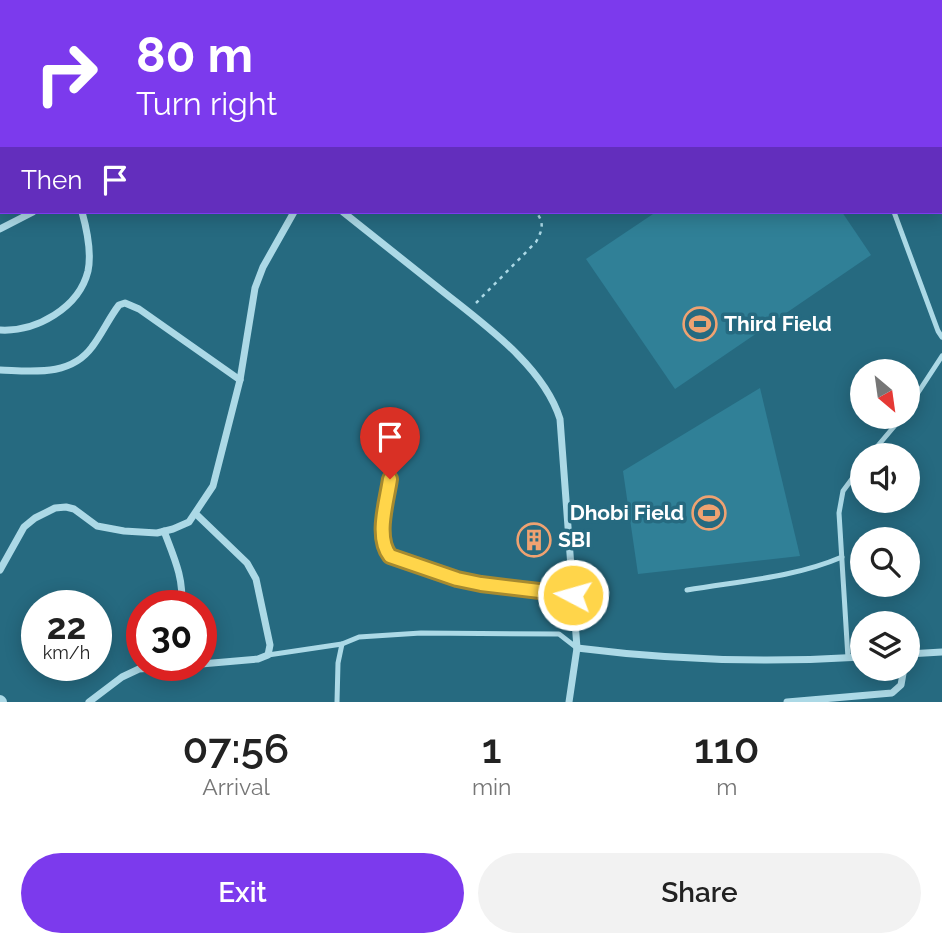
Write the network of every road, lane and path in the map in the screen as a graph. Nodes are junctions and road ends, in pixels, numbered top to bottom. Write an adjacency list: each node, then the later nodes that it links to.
1 (29, 214): 7 (street)
2 (82, 214): 9 (street)
3 (293, 214): 13 (street)
4 (346, 214): 8 (street)
5 (537, 214): 8 (path)
6 (895, 214): 10 (lane)
7 (0, 229)
8 (468, 312): 25 (street)
9 (0, 330)
10 (942, 337)
11 (942, 356): 14 (lane)
12 (0, 370): 13 (street)
13 (240, 380): 19 (street)
14 (920, 390)
15 (892, 429): 16 (lane)
16 (880, 443)
17 (390, 479): 25 (street)
18 (850, 482): 21 (lane)
19 (195, 514): 20 (street); 30 (street)
20 (164, 531): 22 (street); 23 (street)
21 (842, 557): 24 (lane); 31 (lane)
22 (0, 570)
23 (182, 590)
24 (687, 590)
25 (573, 595): 27 (street)
26 (342, 644): 27 (lane); 30 (lane); 36 (lane)
27 (576, 648): 31 (street); 37 (street)
28 (942, 652): 29 (street)
29 (920, 653)
30 (268, 655): 32 (street)
31 (848, 658)
32 (217, 663)
33 (126, 675): 35 (street)
34 (902, 681): 38 (street)
35 (89, 702)
36 (337, 702)
37 (569, 702)
38 (788, 702)

